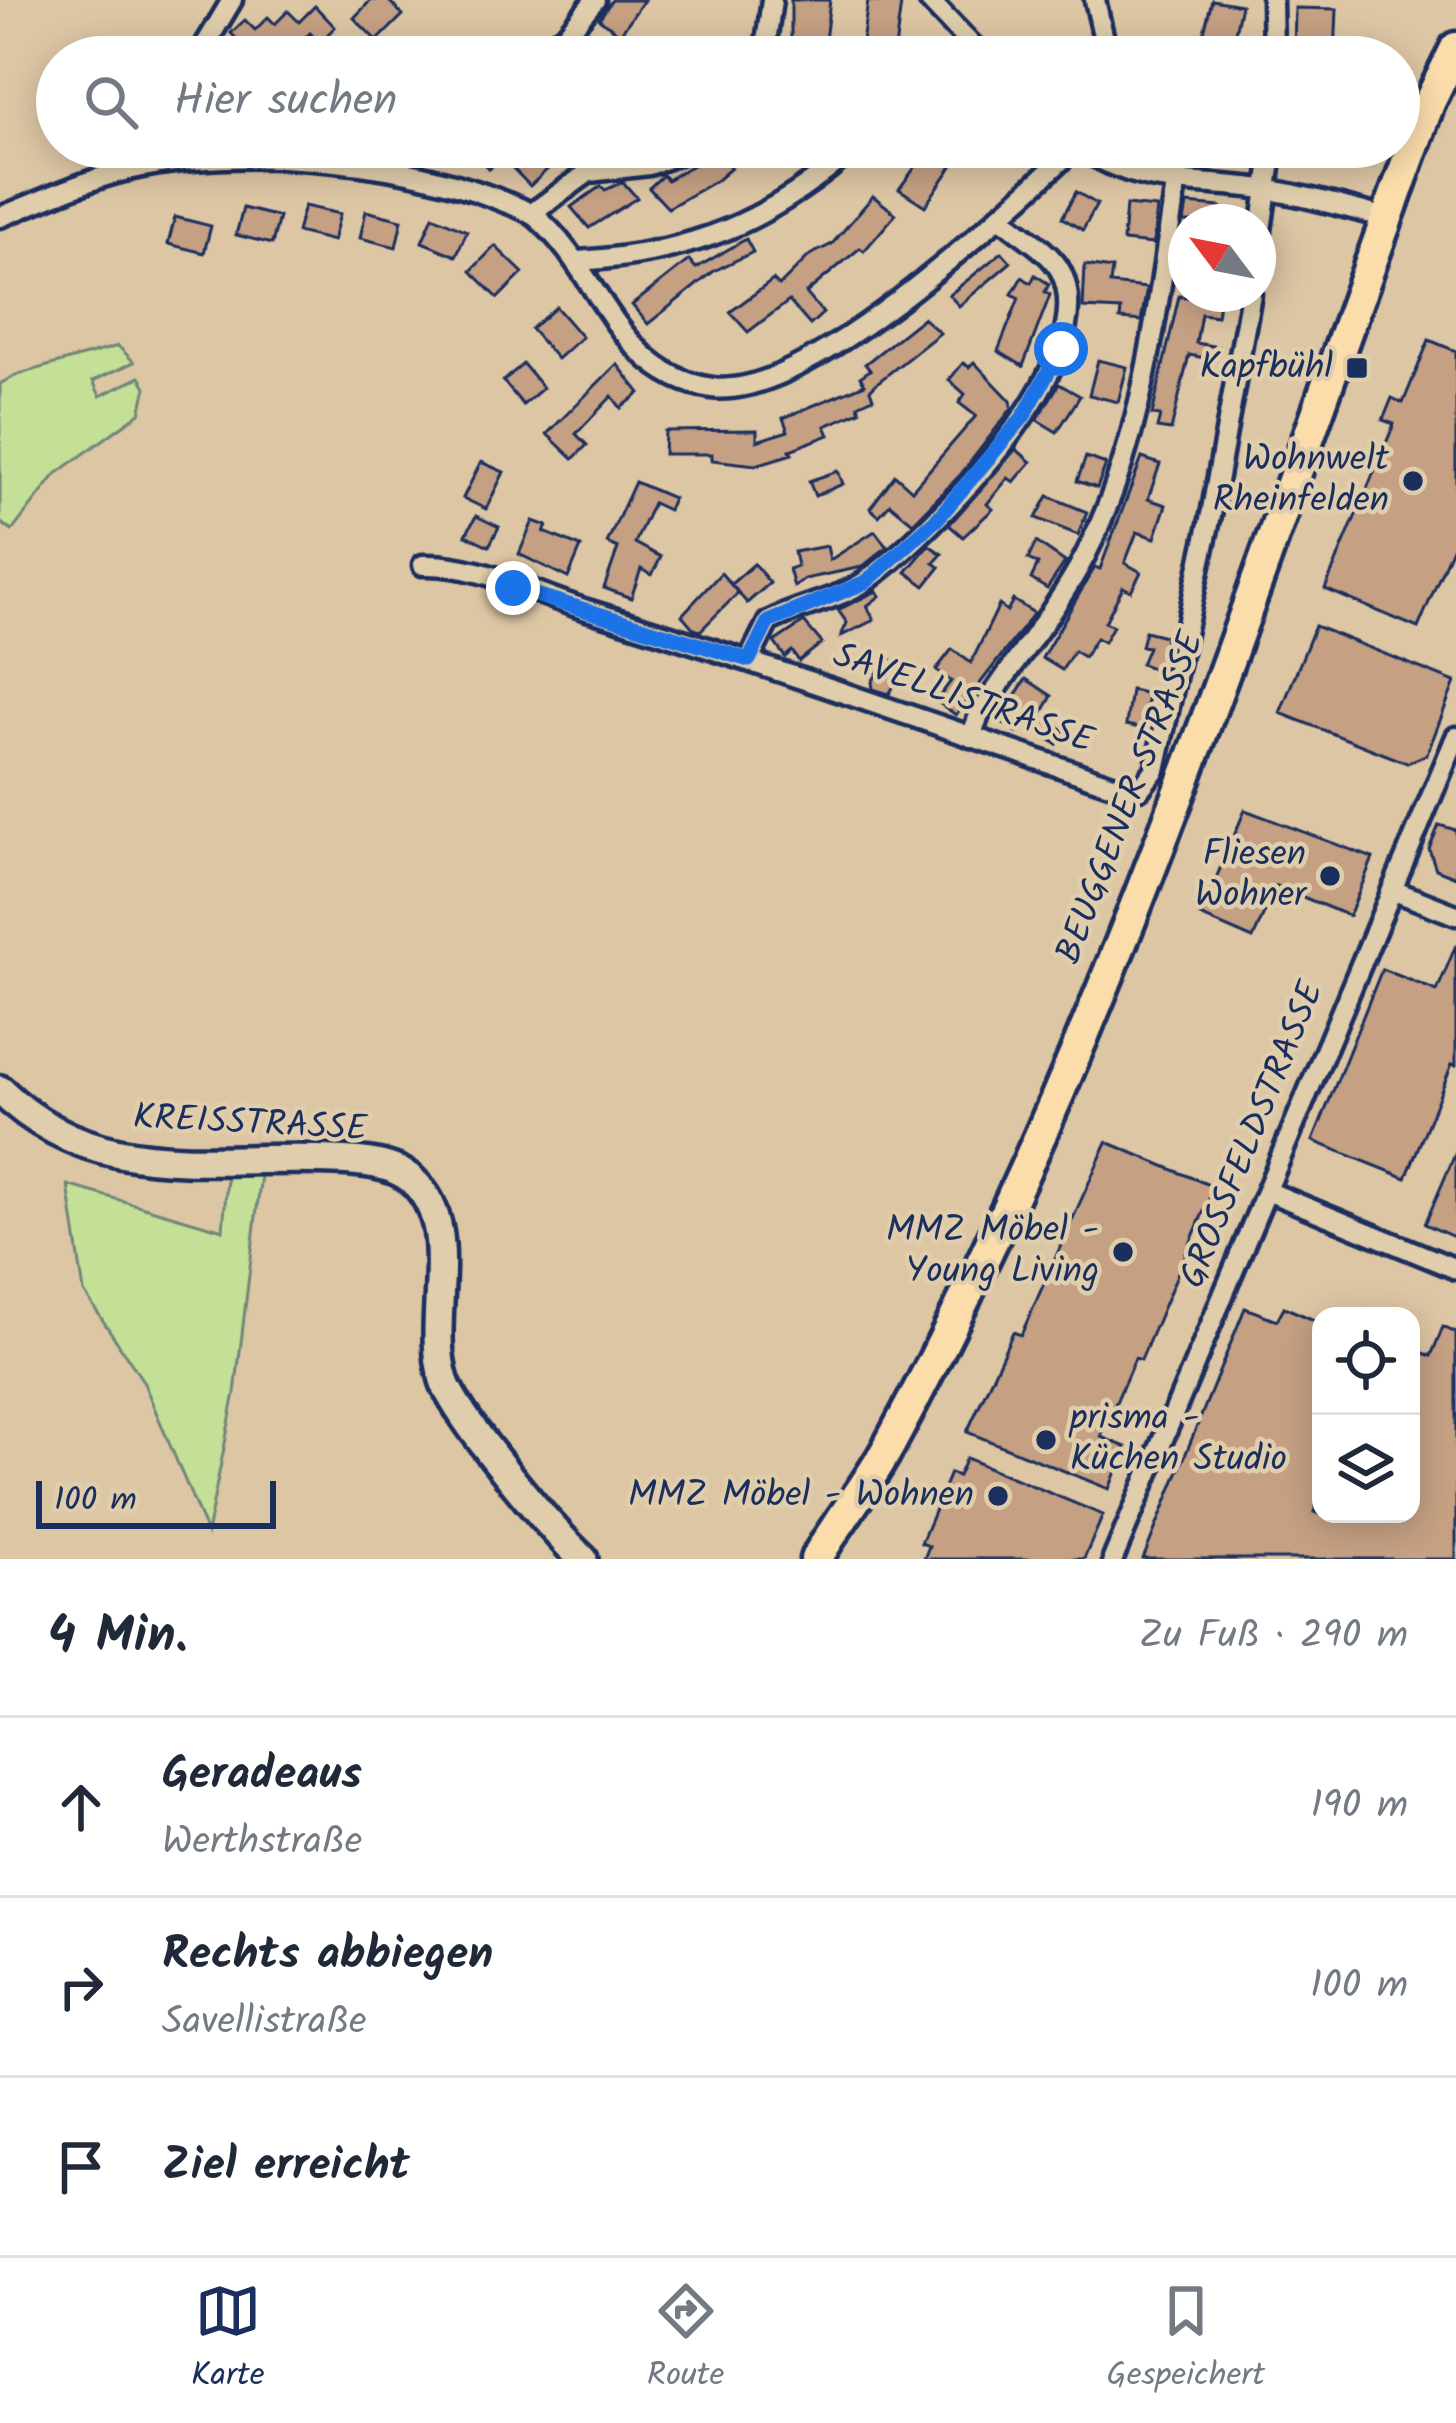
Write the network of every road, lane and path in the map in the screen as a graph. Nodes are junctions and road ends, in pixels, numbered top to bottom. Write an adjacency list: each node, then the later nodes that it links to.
1 (232, 0): 7 (street)
2 (595, 0): 8 (street)
3 (772, 0): 9 (street)
4 (929, 0): 10 (street)
5 (1095, 0): 11 (street)
6 (1272, 0): 12 (street)
7 (211, 36)
8 (565, 36)
9 (767, 36)
10 (957, 36)
11 (1103, 36)
12 (1273, 36)
13 (1456, 48): 14 (main road, BEUGGENER STRASSE)
14 (1420, 131)
15 (152, 168): 23 (street)
16 (393, 168): 27 (street)
17 (623, 168): 27 (street)
18 (831, 168): 31 (street)
19 (1054, 168): 29 (street)
20 (1110, 168): 24 (street)
21 (1270, 168): 25 (street)
22 (1406, 168): 30 (main road, BEUGGENER STRASSE)
23 (128, 170): 28 (street)
24 (1176, 185): 25 (street); 35 (street)
25 (1268, 189): 26 (street); 30 (street)
26 (1266, 204)
27 (532, 213): 31 (street)
28 (0, 217)
29 (999, 217): 31 (street); 34 (street)
30 (1388, 218): 43 (main road, BEUGGENER STRASSE)
31 (578, 260)
32 (1248, 312): 35 (street, SAVELLISTRASSE)
33 (423, 565): 34 (street, SAVELLISTRASSE)
34 (749, 660): 35 (street, SAVELLISTRASSE)
35 (971, 736)
36 (1456, 737): 37 (street, GROSSFELDSTRASSE)
37 (1392, 890): 38 (street); 40 (street, GROSSFELDSTRASSE)
38 (1456, 915)
39 (0, 1090): 42 (street, KREISSTRASSE)
40 (1267, 1191): 41 (street); 46 (street, GROSSFELDSTRASSE)
41 (1456, 1269)
42 (548, 1526): 44 (street, KREISSTRASSE); 45 (street, KREISSTRASSE)
43 (815, 1556)
44 (557, 1559)
45 (583, 1559)
46 (1113, 1559)

